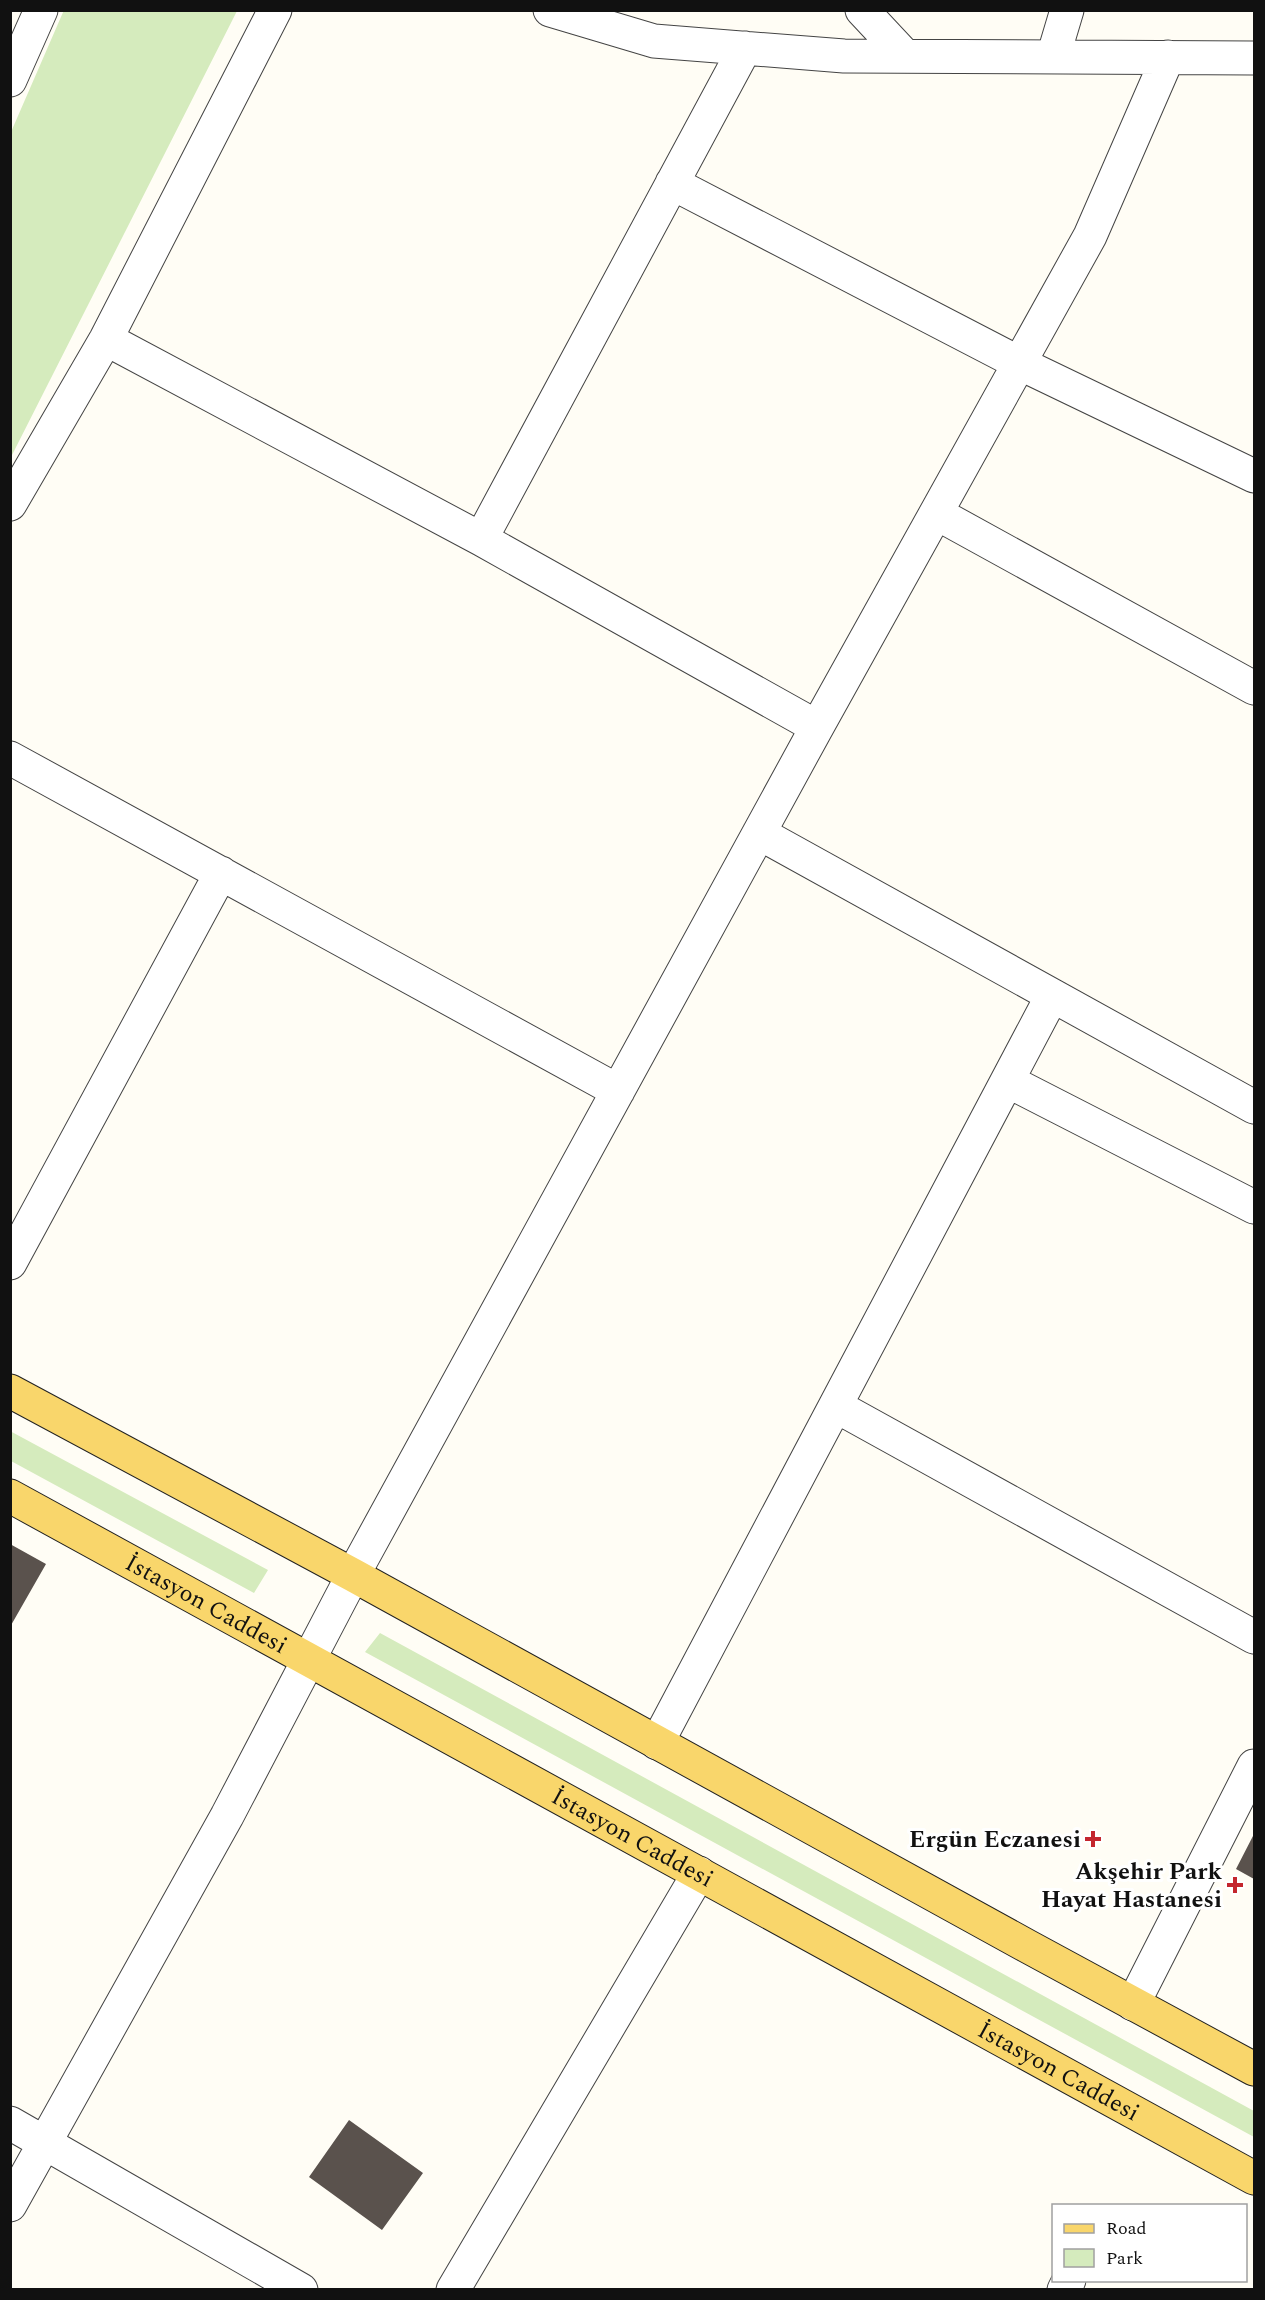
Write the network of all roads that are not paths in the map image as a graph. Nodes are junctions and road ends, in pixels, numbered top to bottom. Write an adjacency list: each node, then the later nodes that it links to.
1 (41, 10): 11 (street)
2 (275, 10): 13 (street)
3 (550, 10): 6 (street)
4 (862, 10): 7 (street)
5 (1067, 10): 8 (street)
6 (745, 48): 7 (street); 12 (street)
7 (904, 56): 8 (street)
8 (1053, 57): 9 (street)
9 (1168, 57): 10 (street); 14 (street)
10 (1254, 58)
11 (10, 80)
12 (672, 183): 14 (street); 18 (street)
13 (106, 339): 16 (street); 18 (street)
14 (1019, 363): 15 (street); 17 (street)
15 (1254, 476)
16 (10, 504)
17 (936, 513): 19 (street); 20 (street)
18 (481, 539): 20 (street)
19 (1254, 688)
20 (816, 727): 22 (street)
21 (10, 758): 23 (street)
22 (759, 833): 24 (street); 26 (street)
23 (221, 873): 26 (street); 29 (street)
24 (1053, 996): 25 (street); 27 (street)
25 (1008, 1081): 28 (street); 31 (street)
26 (618, 1092): 33 (street)
27 (1254, 1107)
28 (1254, 1207)
29 (10, 1263)
30 (10, 1391): 33 (main road)
31 (836, 1406): 34 (street); 36 (street)
32 (10, 1496): 35 (main road, İstasyon Caddesi)
33 (353, 1575): 35 (street); 36 (main road)
34 (1254, 1637)
35 (308, 1660): 38 (main road, İstasyon Caddesi); 42 (street)
36 (657, 1743): 39 (main road)
37 (1254, 1766): 39 (street)
38 (699, 1873): 43 (main road, İstasyon Caddesi); 46 (street)
39 (1133, 2004): 40 (main road)
40 (1254, 2069)
41 (10, 2123): 42 (street)
42 (45, 2143): 44 (street); 45 (street)
43 (1254, 2178)
44 (10, 2205)
45 (301, 2289)
46 (453, 2289)

